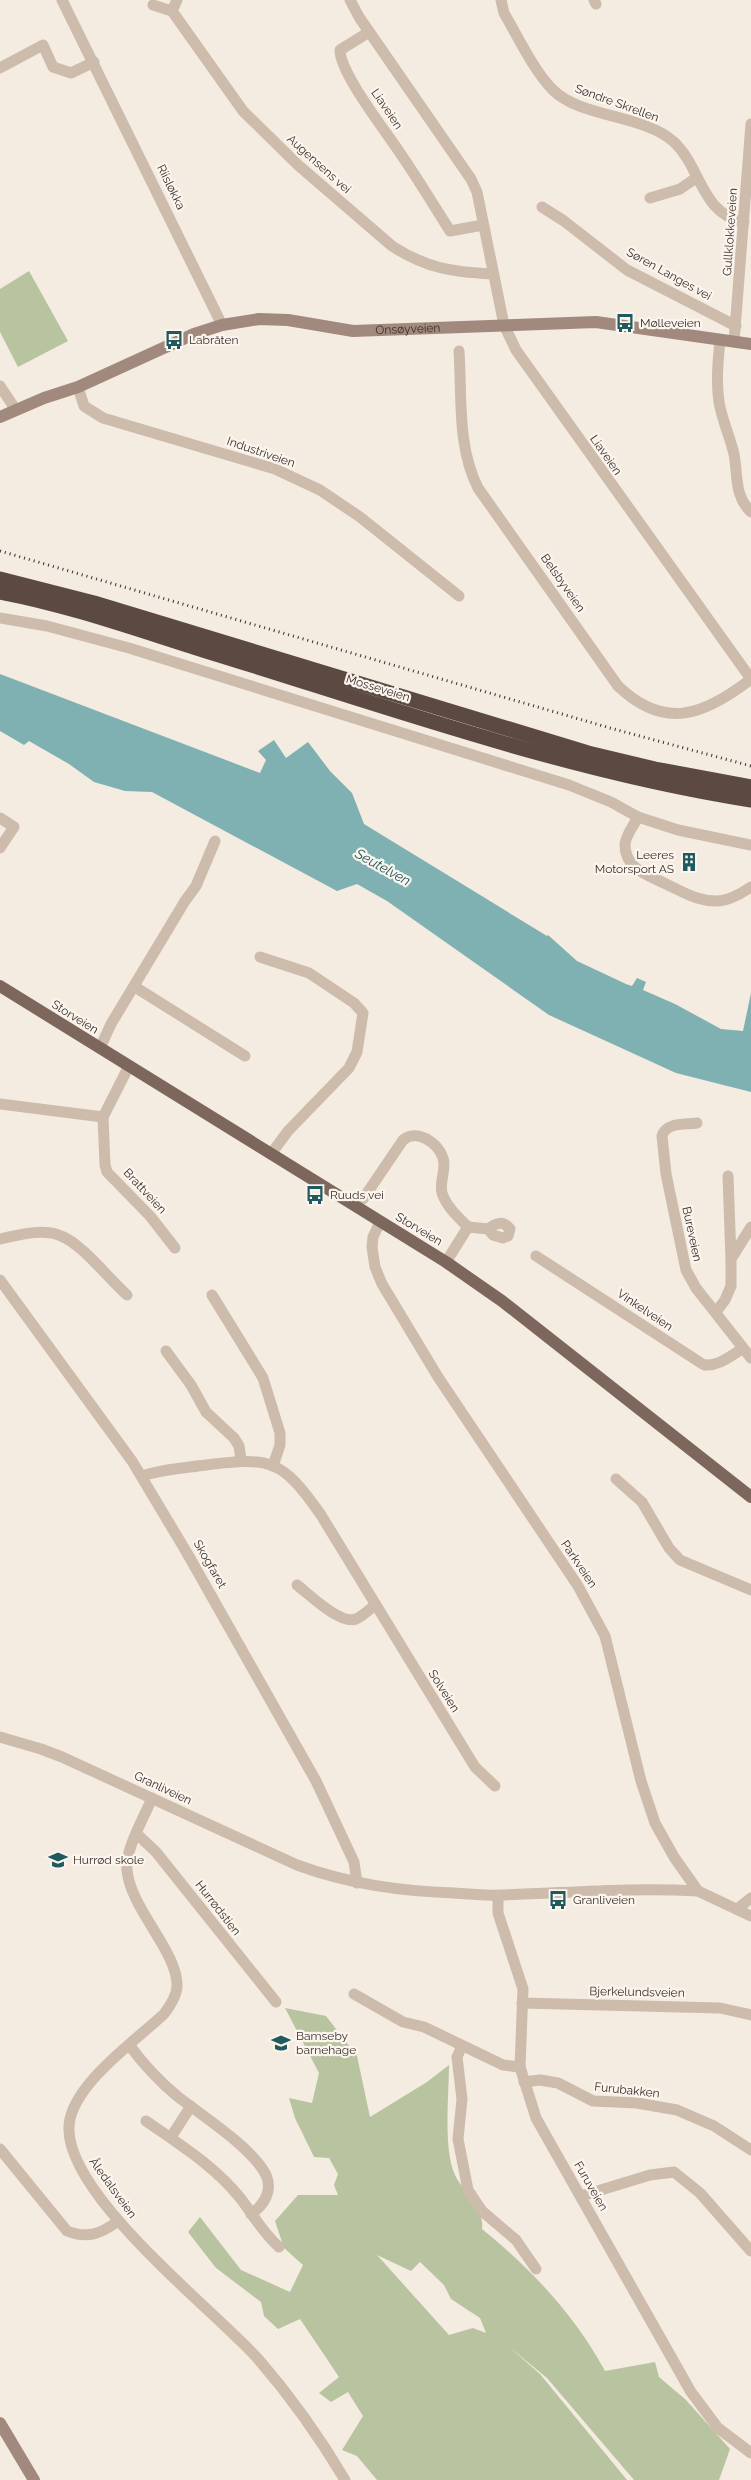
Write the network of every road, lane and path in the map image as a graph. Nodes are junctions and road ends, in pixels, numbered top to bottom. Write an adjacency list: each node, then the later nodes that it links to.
1 (62, 0): 7 (street, Riisløkka)
2 (350, 0): 6 (street, Liaveien)
3 (501, 0): 10 (street, Søndre Skrellen)
4 (152, 5): 5 (street, Augensens vei)
5 (174, 5): 15 (street, Augensens vei)
6 (369, 32): 14 (street, Liaveien); 14 (street, Liaveien)
7 (94, 62): 8 (street); 16 (street, Riisløkka)
8 (0, 68)
9 (751, 124): 13 (street, Gullklokkeveien)
10 (696, 178): 11 (street); 13 (street, Søndre Skrellen)
11 (650, 198)
12 (542, 208): 18 (street, Søren Langes vei)
13 (744, 222): 18 (street, Gullklokkeveien)
14 (483, 225): 15 (street, Liaveien)
15 (492, 274): 17 (street, Liaveien)
16 (222, 325): 17 (street, Onsøyveien); 24 (street, Onsøyveien)
17 (504, 325): 19 (street, Onsøyveien); 32 (street, Liaveien)
18 (736, 326): 20 (street, Gullklokkeveien)
19 (720, 340): 20 (street, Onsøyveien); 27 (street)
20 (734, 342): 21 (street, Onsøyveien)
21 (751, 344)
22 (459, 351): 32 (street, Belsbyveien)
23 (0, 386): 25 (street)
24 (78, 387): 25 (street, Onsøyveien); 30 (street, Industriveien)
25 (16, 410): 26 (street, Onsøyveien)
26 (0, 417)
27 (751, 512)
28 (0, 579): 33 (highway, Mosseveien)
29 (0, 592): 34 (highway, Mosseveien)
30 (458, 596)
31 (0, 618): 35 (street)
32 (751, 679)
33 (751, 787)
34 (751, 800)
35 (638, 817): 38 (street); 40 (street)
36 (0, 818): 39 (street)
37 (216, 841): 43 (street)
38 (751, 845)
39 (0, 848)
40 (751, 886)
41 (260, 957): 50 (street)
42 (0, 986): 44 (main road, Storveien)
43 (135, 987): 44 (street); 45 (street)
44 (96, 1046): 46 (main road, Storveien)
45 (245, 1056)
46 (129, 1066): 48 (street, Brattveien); 50 (main road, Storveien)
47 (0, 1104): 48 (street)
48 (103, 1117): 58 (street, Brattveien)
49 (697, 1123): 65 (street, Bureveien)
50 (271, 1154): 53 (main road, Storveien)
51 (728, 1176): 60 (street)
52 (362, 1199): 54 (street)
53 (380, 1222): 61 (main road, Storveien); 82 (street, Parkveien)
54 (468, 1227): 56 (street); 61 (street)
55 (751, 1227): 60 (street)
56 (488, 1229)
57 (0, 1239): 63 (street)
58 (174, 1248)
59 (536, 1256): 66 (street, Vinkelveien)
60 (731, 1259): 65 (street)
61 (446, 1262): 73 (main road, Storveien)
62 (0, 1280): 71 (street, Skogfaret)
63 (127, 1295)
64 (212, 1295): 70 (street)
65 (716, 1312): 66 (street, Bureveien)
66 (742, 1349): 68 (street, Bureveien)
67 (166, 1351): 69 (street)
68 (751, 1358)
69 (241, 1460): 70 (street, Solveien); 71 (street, Solveien)
70 (273, 1466): 76 (street, Solveien)
71 (142, 1476): 81 (street, Skogfaret)
72 (616, 1479): 75 (street)
73 (751, 1497)
74 (297, 1585): 76 (street)
75 (751, 1590)
76 (375, 1605): 78 (street, Solveien)
77 (0, 1738): 79 (street, Granliveien)
78 (495, 1786)
79 (152, 1798): 80 (street, Åledalsveien); 81 (street, Granliveien)
80 (137, 1834): 88 (street, Hurrødstien); 91 (street, Åledalsveien)
81 (357, 1883): 83 (street, Granliveien)
82 (698, 1891): 83 (street, Granliveien); 85 (street)
83 (498, 1896): 89 (street, Furuveien)
84 (751, 1898): 85 (street)
85 (737, 1909): 86 (street)
86 (751, 1916)
87 (354, 1994): 92 (street)
88 (276, 2002)
89 (522, 2003): 90 (street, Bjerkelundsveien); 93 (street, Furuveien)
90 (751, 2016)
91 (130, 2046): 95 (street); 102 (street, Åledalsveien)
92 (462, 2046): 93 (street); 105 (street)
93 (520, 2067): 94 (street, Furuveien)
94 (524, 2082): 99 (street, Furubakken); 100 (street, Furuveien)
95 (191, 2106): 97 (street); 101 (street)
96 (146, 2121): 97 (street)
97 (171, 2137): 101 (street)
98 (0, 2149): 102 (street)
99 (751, 2150)
100 (581, 2196): 104 (street); 107 (street, Furuveien)
101 (251, 2214): 103 (street)
102 (118, 2221): 109 (street, Åledalsveien)
103 (279, 2247)
104 (751, 2251)
105 (536, 2269)
106 (0, 2423): 108 (street)
107 (751, 2453)
108 (34, 2480)
109 (345, 2480)

